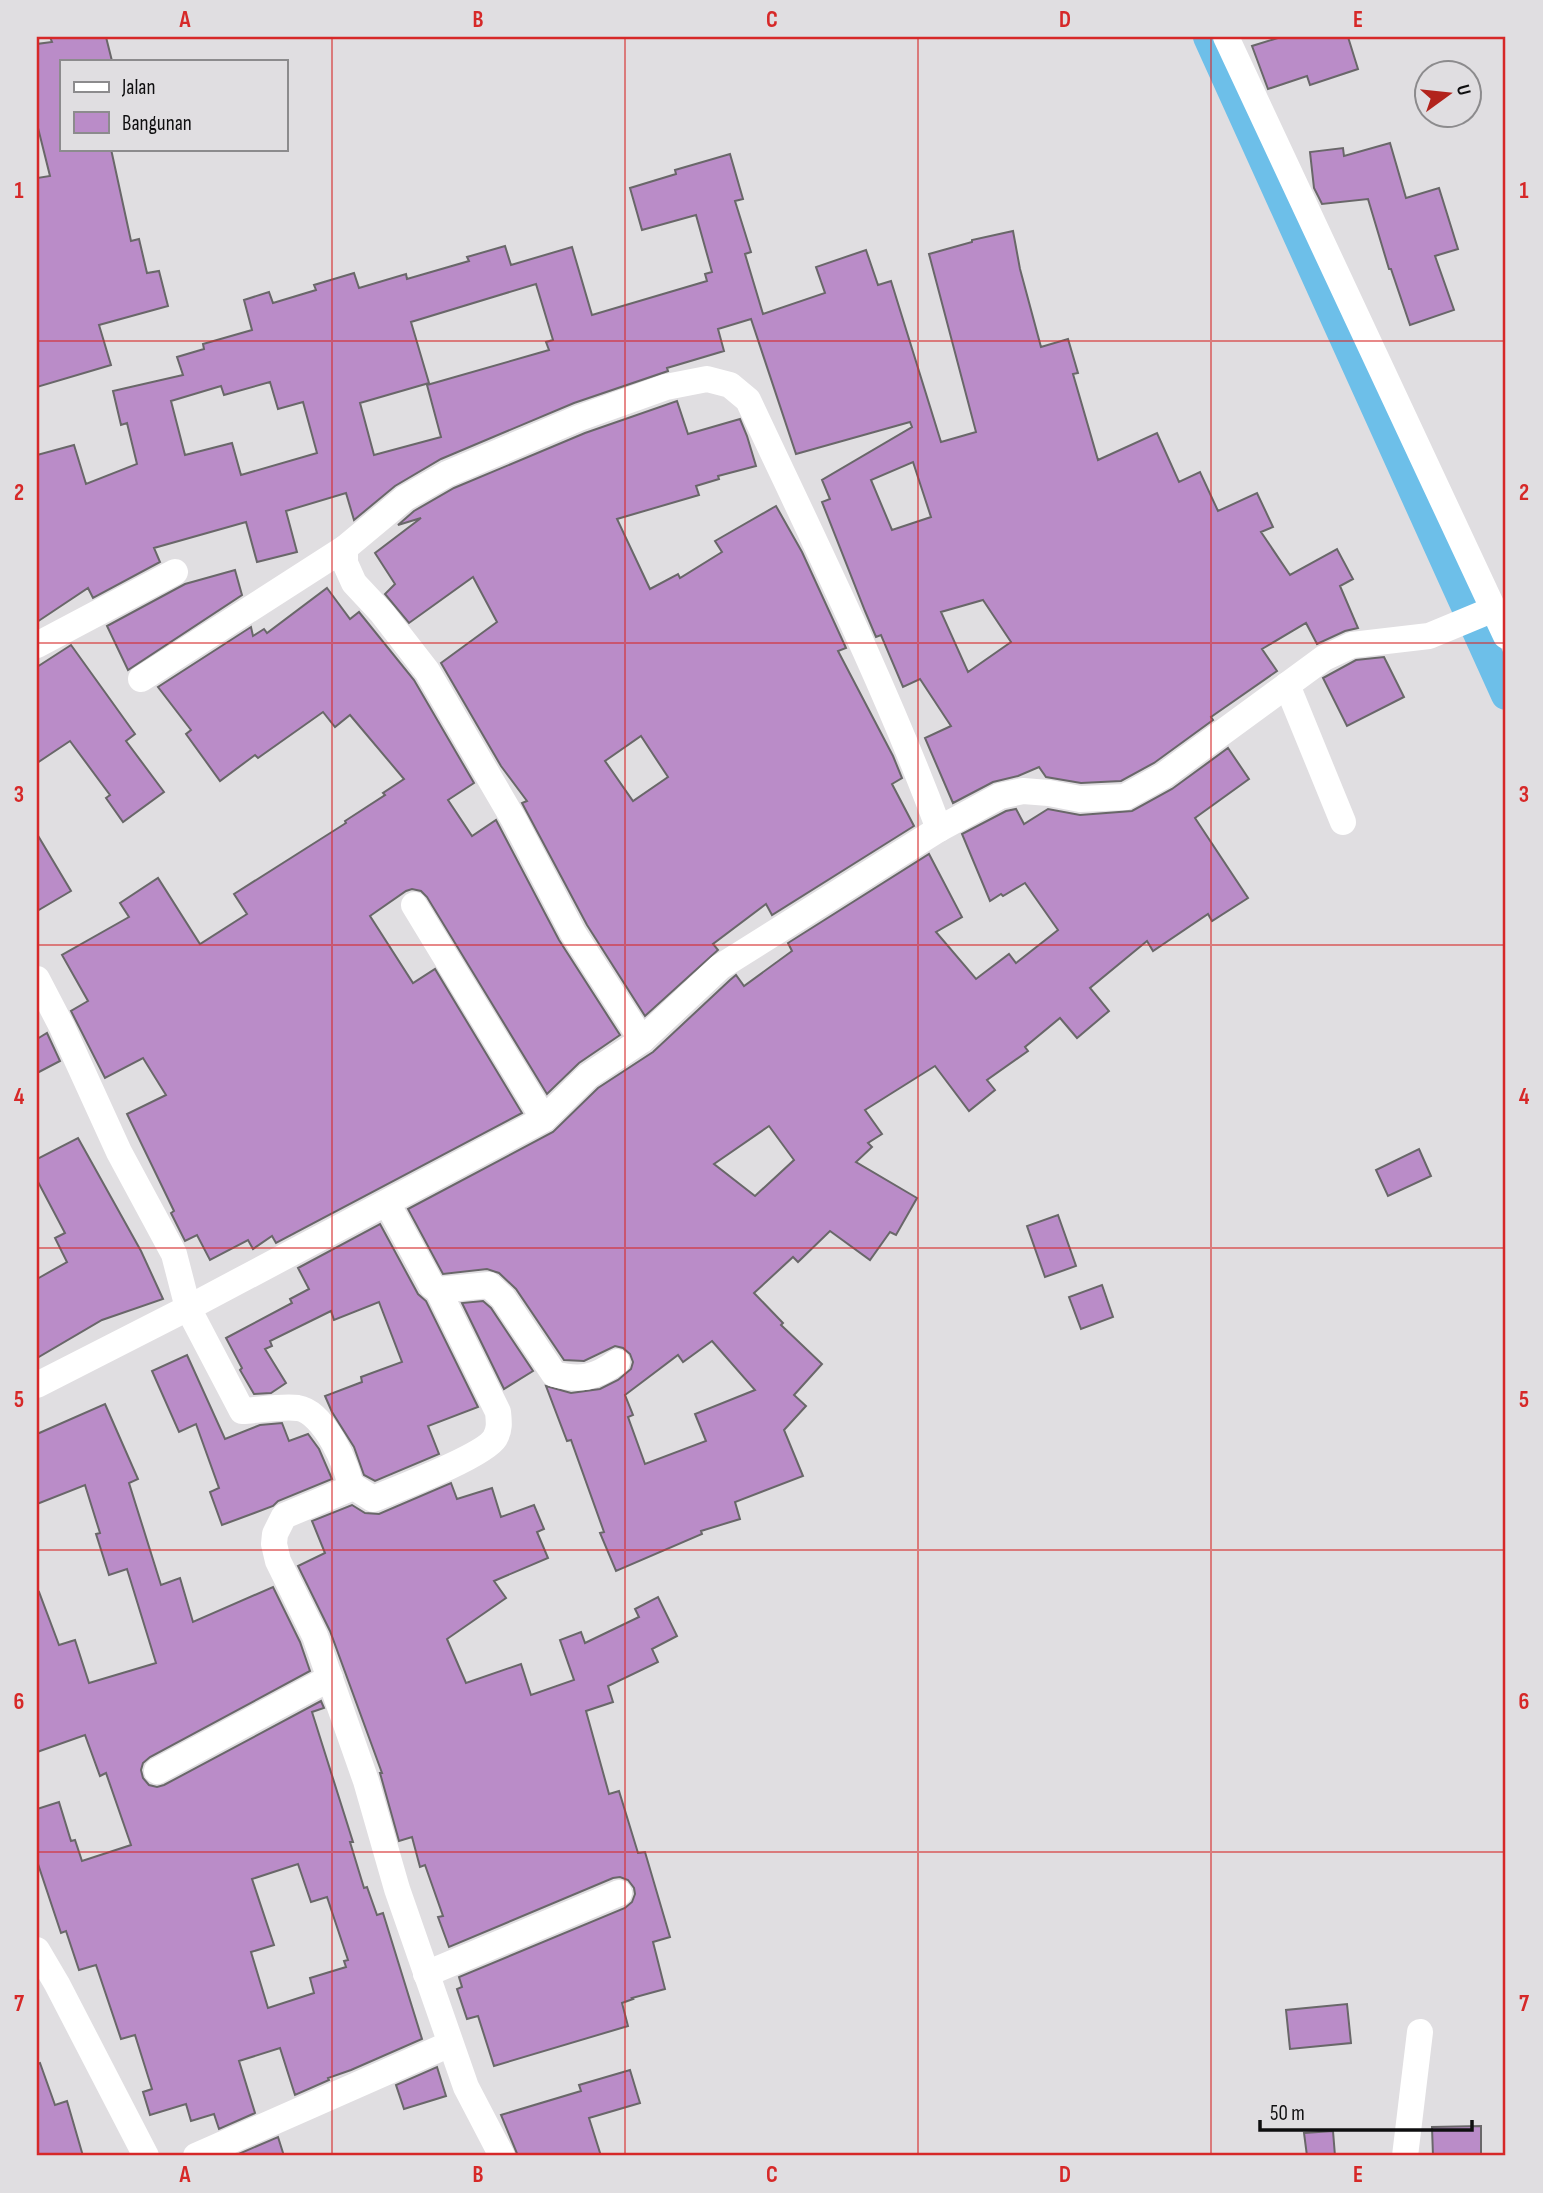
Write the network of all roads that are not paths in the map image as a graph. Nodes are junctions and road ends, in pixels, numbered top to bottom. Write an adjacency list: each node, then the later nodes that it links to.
1 (1226, 37): 4 (street)
2 (345, 548): 7 (street); 10 (street); 13 (street)
3 (175, 572): 6 (street)
4 (1488, 612): 5 (street); 8 (street)
5 (1506, 636)
6 (37, 645)
7 (141, 679)
8 (1287, 685): 9 (street); 10 (street)
9 (1343, 822)
10 (939, 829): 13 (street)
11 (414, 905): 14 (street)
12 (37, 979): 17 (street)
13 (642, 1040): 14 (street)
14 (544, 1119): 15 (street)
15 (387, 1203): 16 (street); 17 (street)
16 (438, 1290): 18 (street); 20 (street)
17 (188, 1308): 19 (street); 20 (street)
18 (617, 1362)
19 (37, 1385)
20 (351, 1485): 21 (street)
21 (330, 1678): 22 (street); 25 (street)
22 (158, 1771)
23 (619, 1893): 25 (street)
24 (37, 1950): 28 (street)
25 (426, 1974): 27 (street)
26 (1420, 2032): 31 (street)
27 (450, 2044): 29 (street); 30 (street)
28 (146, 2156)
29 (196, 2156)
30 (502, 2156)
31 (1405, 2156)

